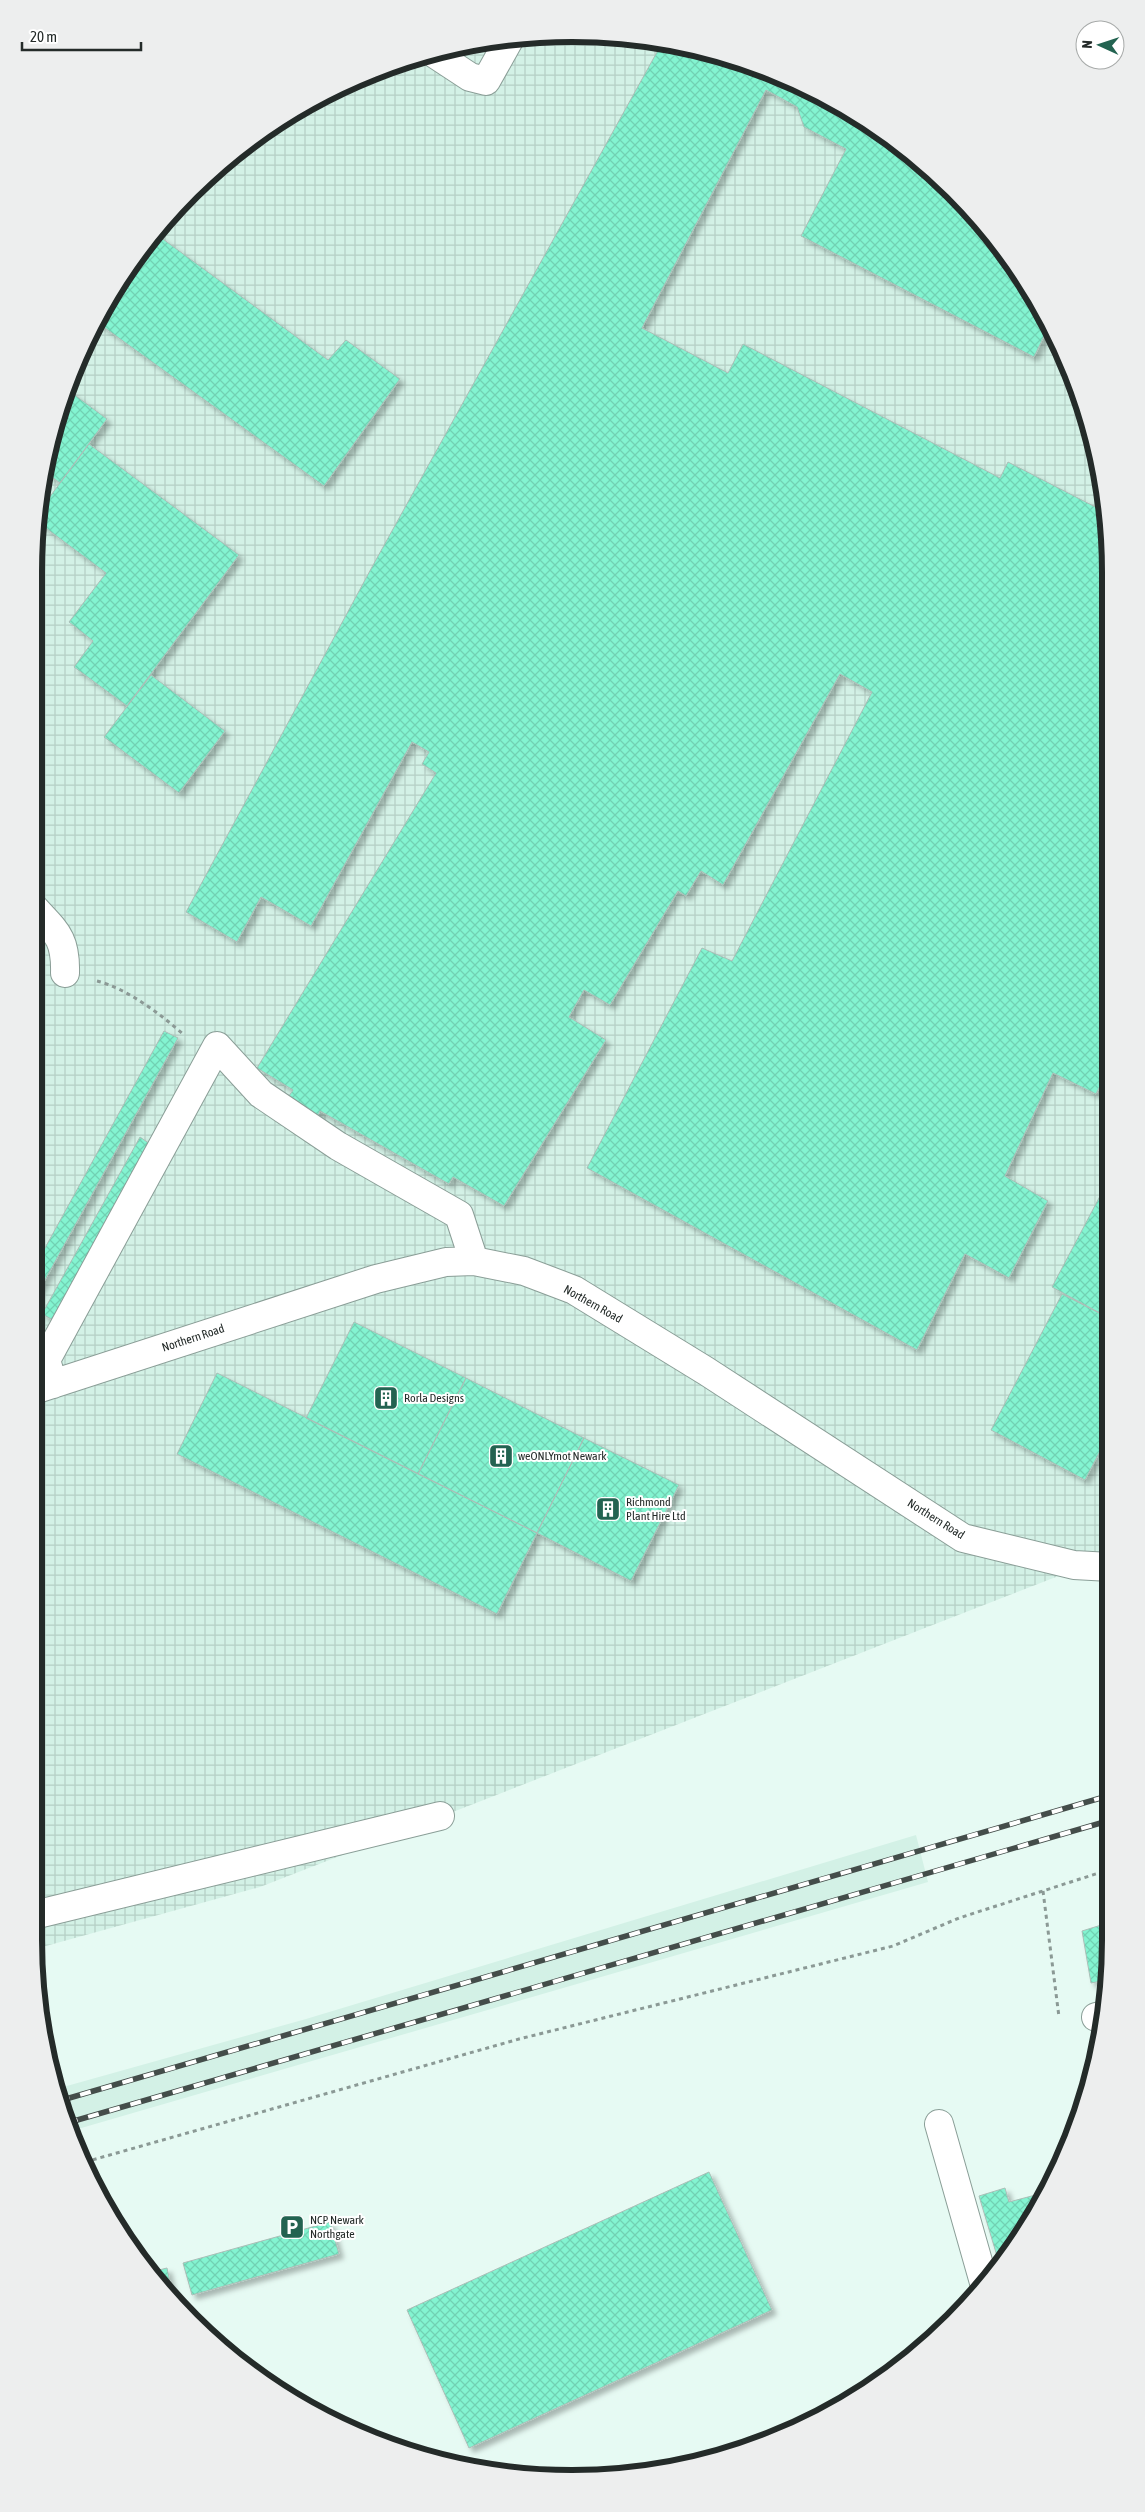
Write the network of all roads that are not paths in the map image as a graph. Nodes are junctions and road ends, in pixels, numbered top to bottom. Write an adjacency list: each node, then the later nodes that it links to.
1 (505, 47): 2 (street)
2 (443, 59)
3 (42, 916): 4 (street)
4 (66, 973)
5 (474, 1261): 6 (street, Northern Road); 6 (street); 7 (street, Northern Road)
6 (43, 1387)
7 (1102, 1567)
8 (440, 1816): 9 (street)
9 (42, 1913)
10 (939, 2124): 11 (street)
11 (981, 2276)

